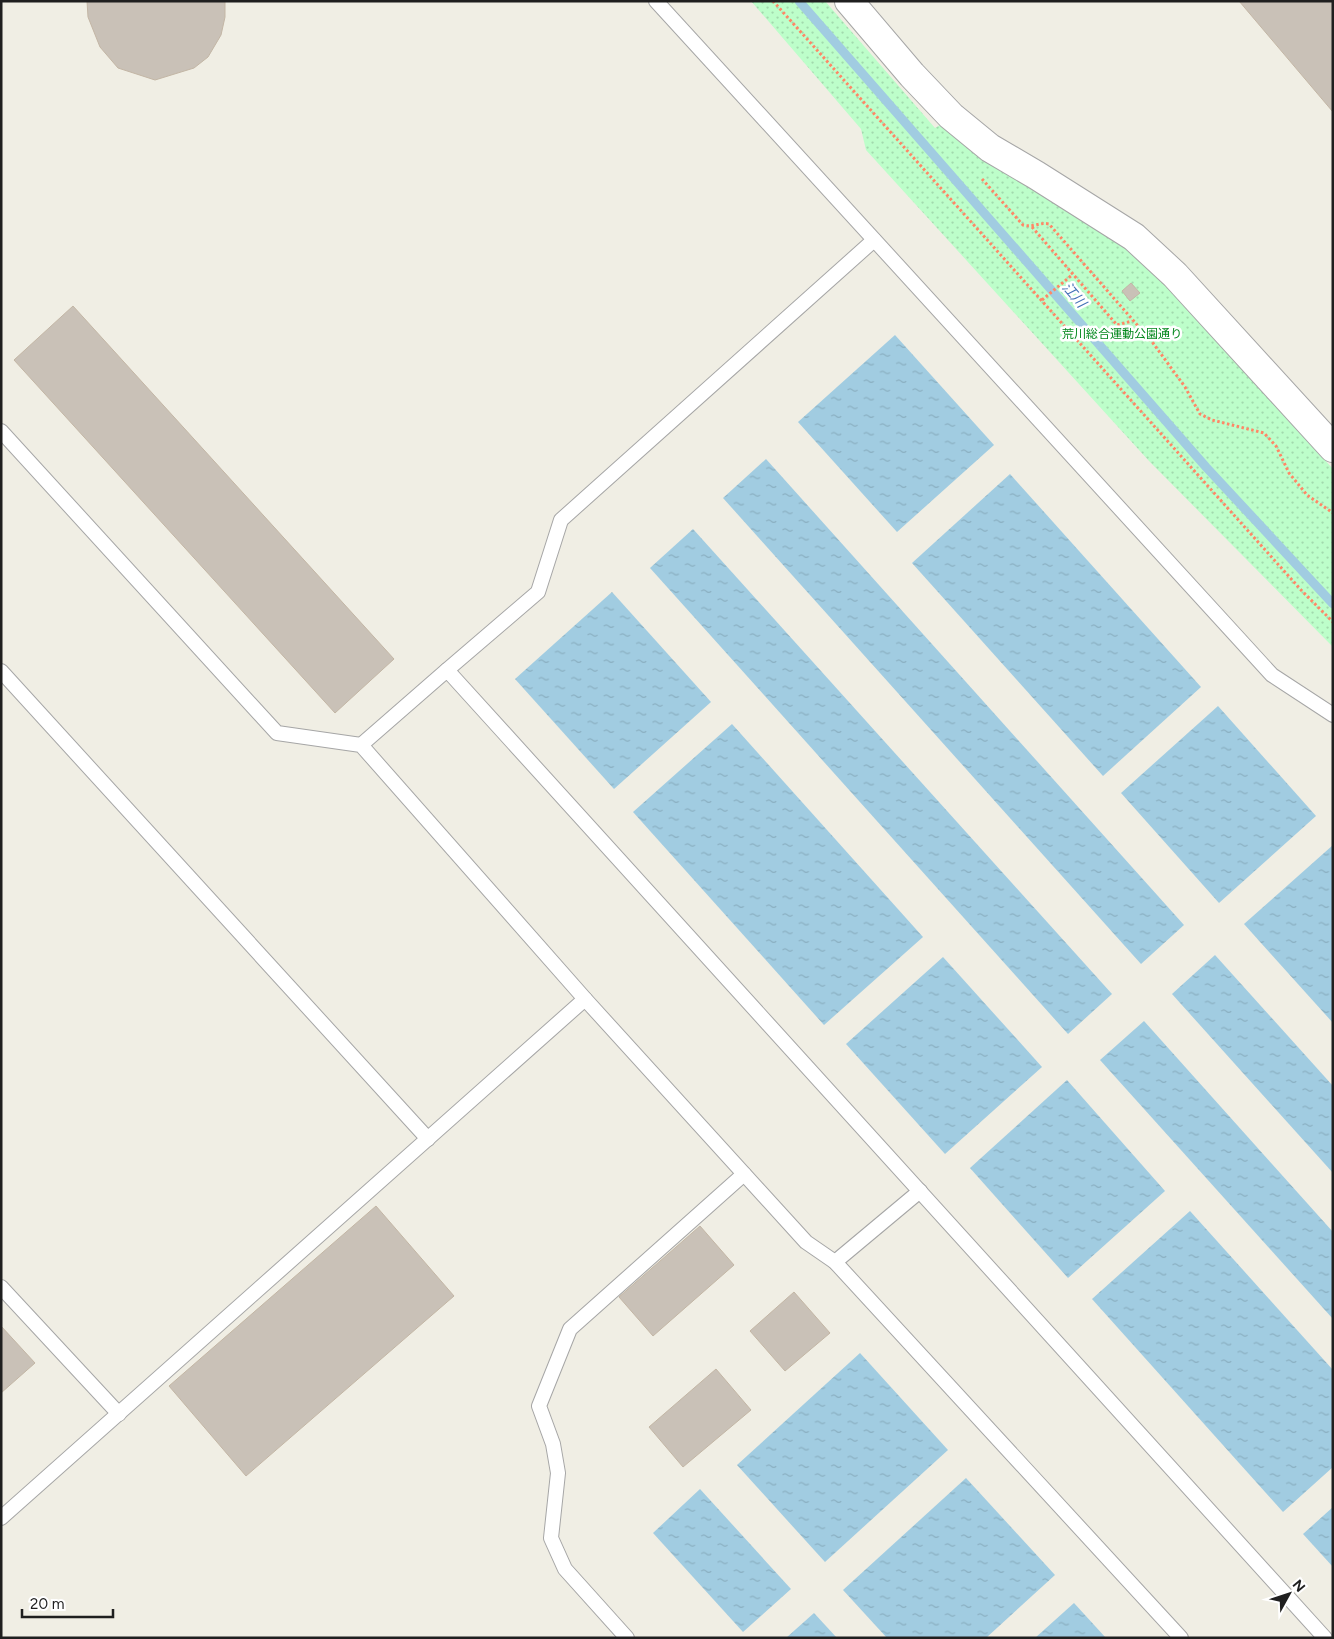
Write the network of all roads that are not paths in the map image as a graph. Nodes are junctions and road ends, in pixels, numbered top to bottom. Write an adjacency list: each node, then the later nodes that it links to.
1 (656, 1): 3 (lane)
2 (849, 1): 5 (street)
3 (874, 240): 6 (lane); 8 (lane)
4 (1, 431): 9 (lane)
5 (1333, 448)
6 (447, 670): 9 (lane); 13 (lane)
7 (1, 671): 11 (lane)
8 (1333, 715)
9 (361, 746): 10 (lane)
10 (585, 999): 11 (lane); 12 (lane)
11 (428, 1139): 16 (lane)
12 (744, 1174): 14 (lane); 18 (lane)
13 (920, 1191): 14 (lane); 20 (lane)
14 (835, 1262): 19 (lane)
15 (1, 1287): 16 (lane)
16 (119, 1414): 17 (lane)
17 (1, 1518)
18 (627, 1638)
19 (1181, 1638)
20 (1325, 1638)

